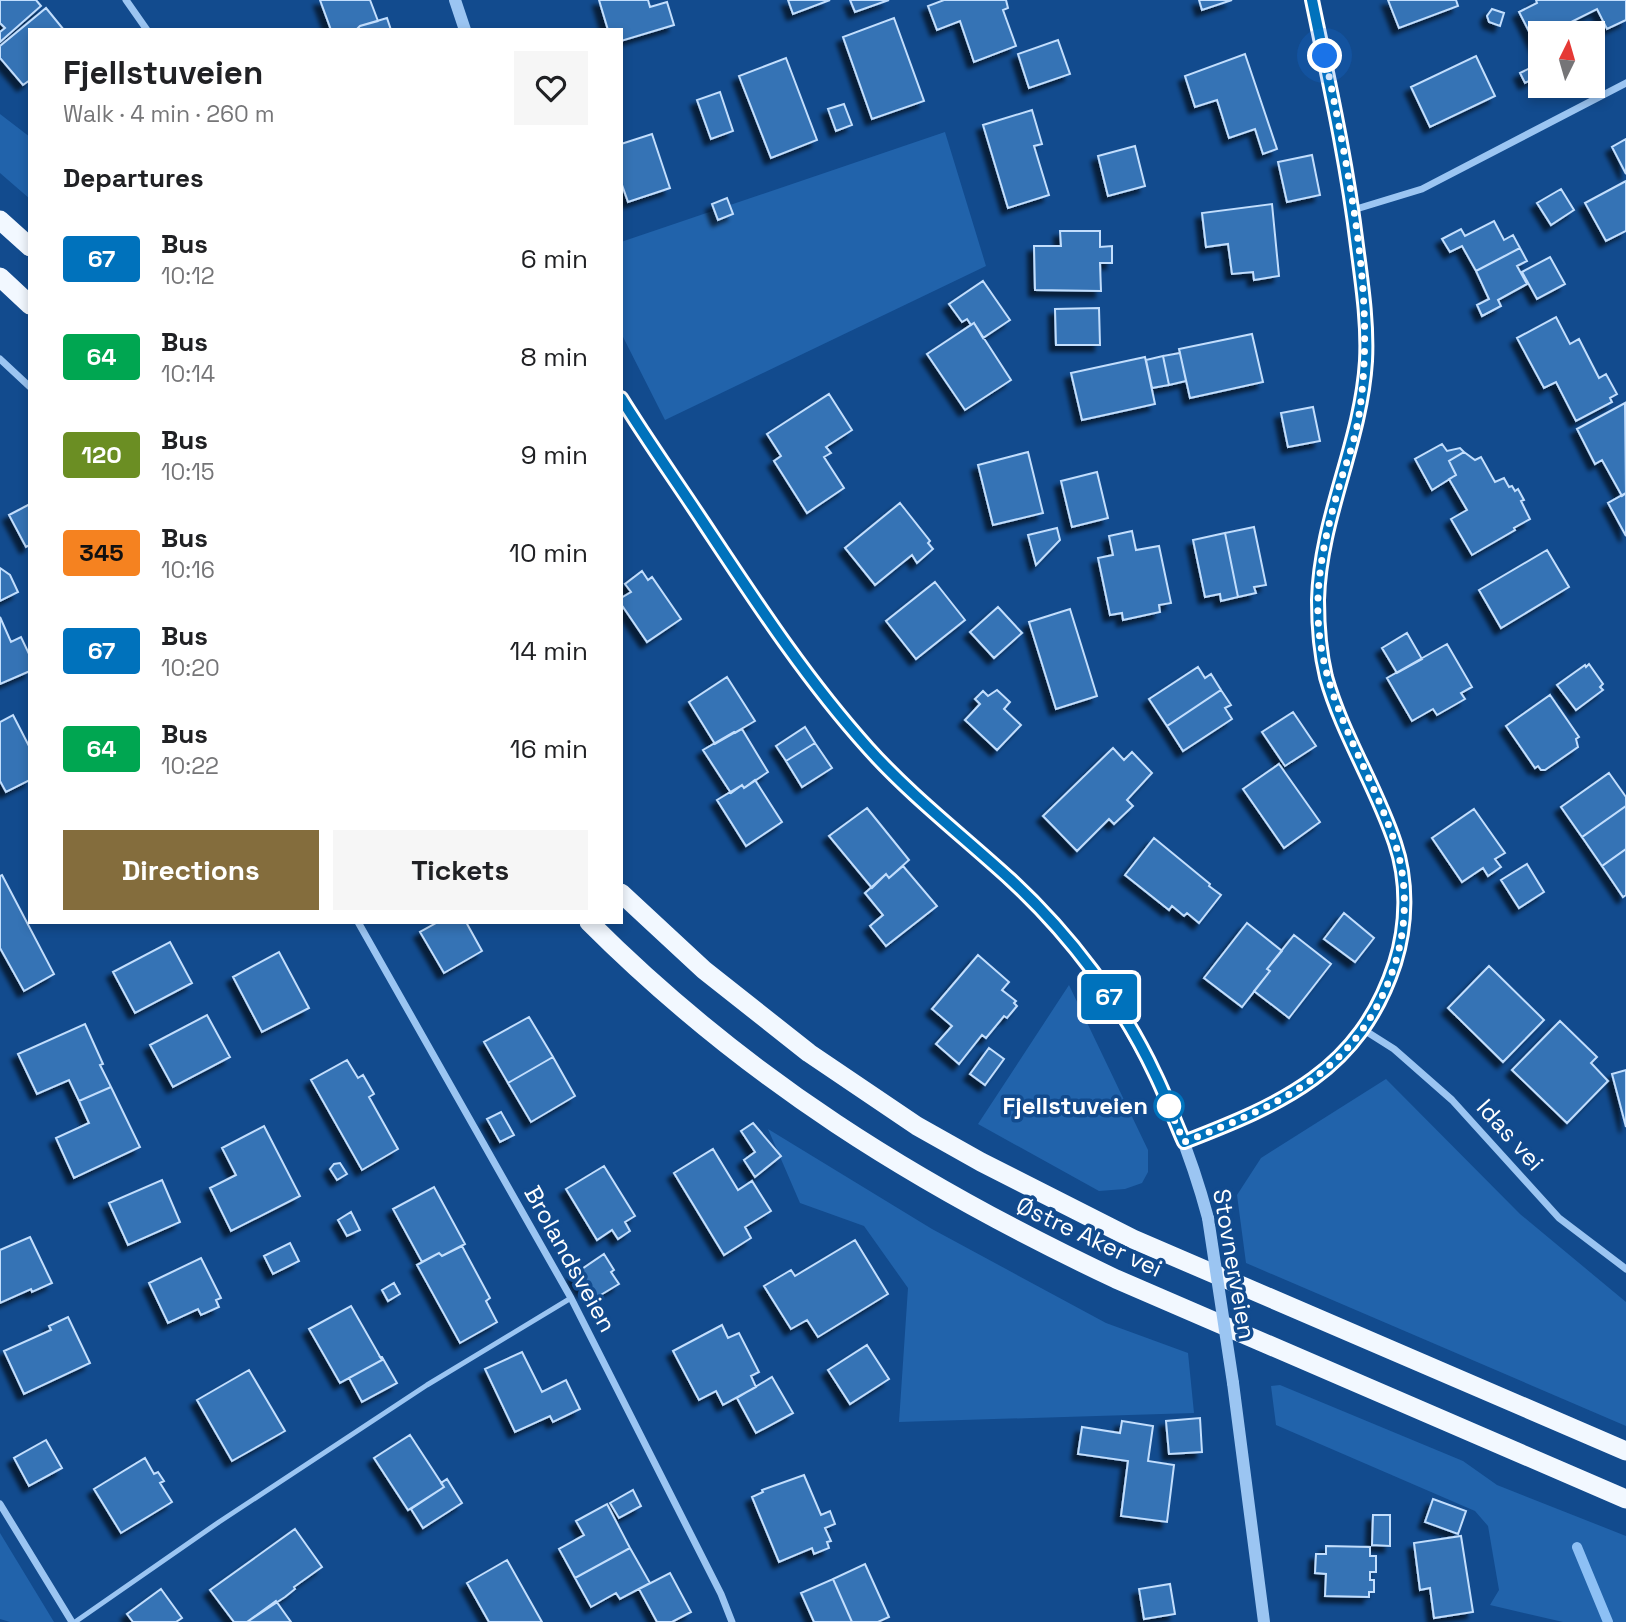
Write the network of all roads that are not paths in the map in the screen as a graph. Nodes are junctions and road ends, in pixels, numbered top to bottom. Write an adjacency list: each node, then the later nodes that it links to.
1 (125, 0): 4 (street)
2 (455, 0): 5 (street)
3 (1312, 0): 7 (street)
4 (146, 28)
5 (464, 28)
6 (1626, 83): 7 (street)
7 (1353, 210): 18 (street)
8 (0, 220): 9 (highway)
9 (28, 245)
10 (0, 277): 11 (highway)
11 (28, 302)
12 (0, 359): 13 (street)
13 (28, 385)
14 (623, 401): 19 (street)
15 (623, 895): 22 (highway, Østre Aker vei)
16 (359, 924): 21 (street, Brolandsveien)
17 (591, 924): 23 (highway, Østre Aker vei)
18 (1364, 1030): 19 (street); 20 (street, Idas vei)
19 (1184, 1142): 27 (street, Stovnerveien, bridge)
20 (1626, 1269)
21 (571, 1298): 25 (lane); 26 (street, Brolandsveien)
22 (1626, 1451)
23 (1626, 1499)
24 (0, 1504): 25 (street)
25 (74, 1622)
26 (732, 1622)
27 (1264, 1622)

